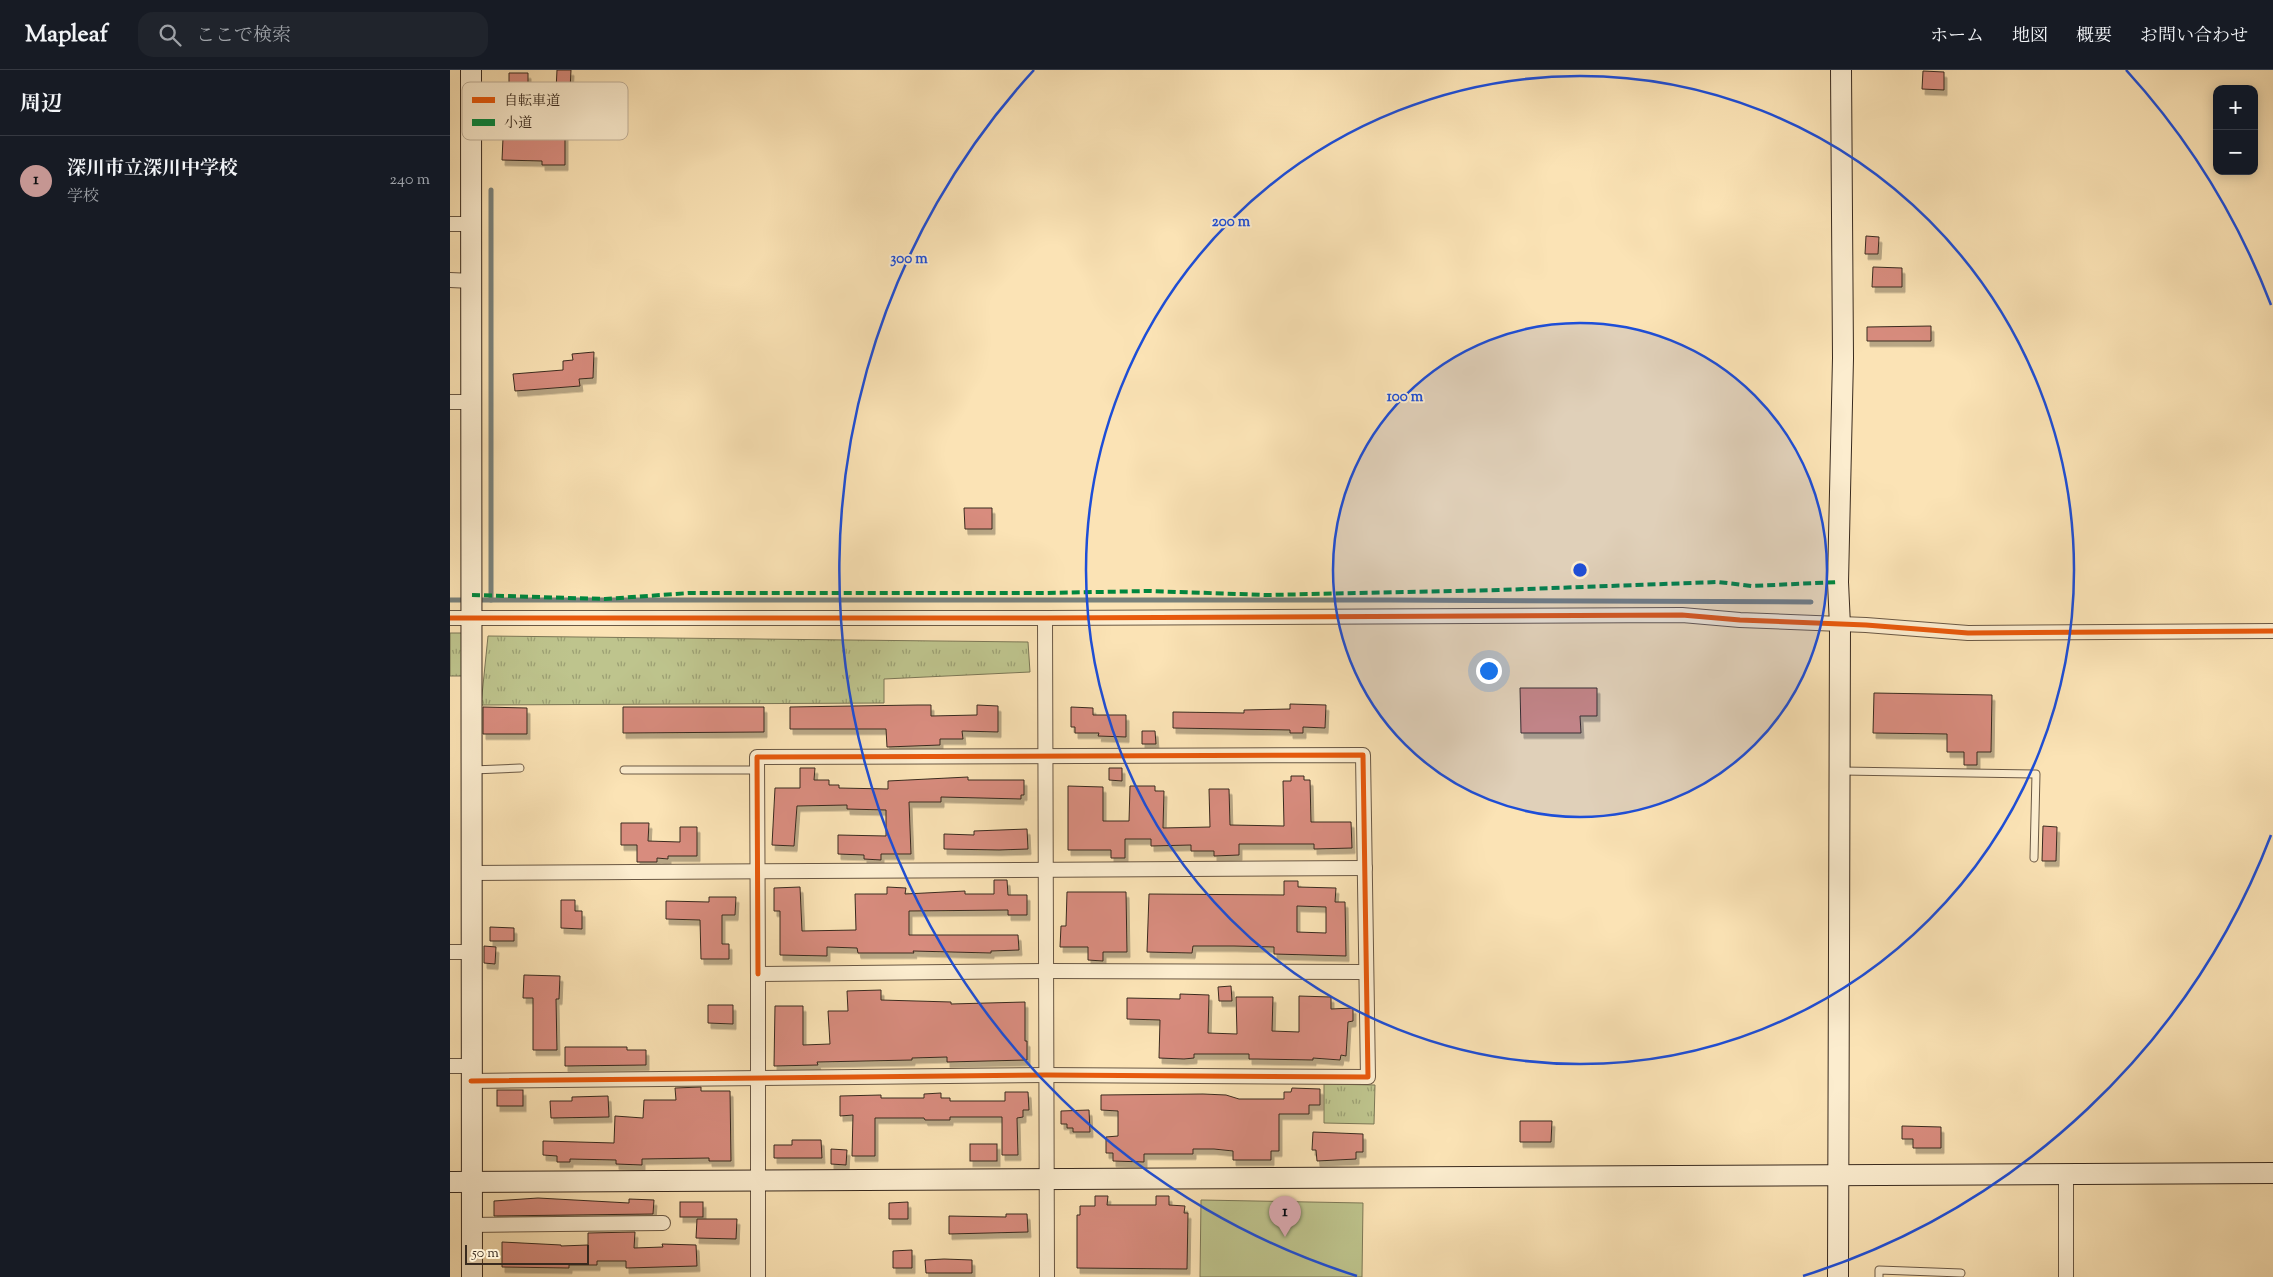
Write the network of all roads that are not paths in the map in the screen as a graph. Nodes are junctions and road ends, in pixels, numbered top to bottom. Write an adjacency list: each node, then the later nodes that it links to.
1 (1841, 70): 12 (street)
2 (471, 140): 4 (street)
3 (450, 224): 4 (street)
4 (472, 224): 6 (street)
5 (450, 280): 6 (street)
6 (472, 280): 8 (street)
7 (450, 402): 8 (street)
8 (472, 402): 9 (street)
9 (472, 617): 10 (street); 11 (street); 16 (street)
10 (450, 618)
11 (1045, 618): 12 (street); 14 (street)
12 (1840, 626): 13 (street); 19 (street)
13 (2273, 631)
14 (1045, 757): 18 (street); 21 (street); 23 (street)
15 (520, 768): 16 (lane)
16 (472, 770): 24 (street)
17 (624, 770): 18 (lane)
18 (757, 770): 22 (street)
19 (1840, 771): 20 (lane); 36 (street)
20 (2034, 858)
21 (1365, 868): 23 (street); 28 (street)
22 (758, 870): 23 (street); 24 (street); 29 (street)
23 (1046, 871): 27 (street)
24 (472, 873): 26 (street)
25 (450, 952): 26 (street)
26 (470, 952): 31 (street)
27 (1046, 971): 28 (street); 29 (street); 32 (street)
28 (1366, 972): 32 (street)
29 (758, 974): 33 (street)
30 (450, 1066): 31 (street)
31 (471, 1073): 33 (street); 39 (street)
32 (1046, 1075): 33 (street); 37 (street)
33 (757, 1077): 40 (street)
34 (2273, 1173): 35 (street)
35 (2066, 1174): 36 (street); 49 (street)
36 (1838, 1176): 37 (street); 47 (street)
37 (1046, 1179): 40 (street); 46 (street)
38 (450, 1182): 39 (street)
39 (471, 1182): 40 (street); 42 (street)
40 (758, 1182): 45 (street)
41 (663, 1222): 42 (street)
42 (471, 1225): 44 (street)
43 (1961, 1273): 48 (lane)
44 (472, 1277)
45 (758, 1277)
46 (1046, 1277)
47 (1838, 1277)
48 (1879, 1277)
49 (2066, 1277)

